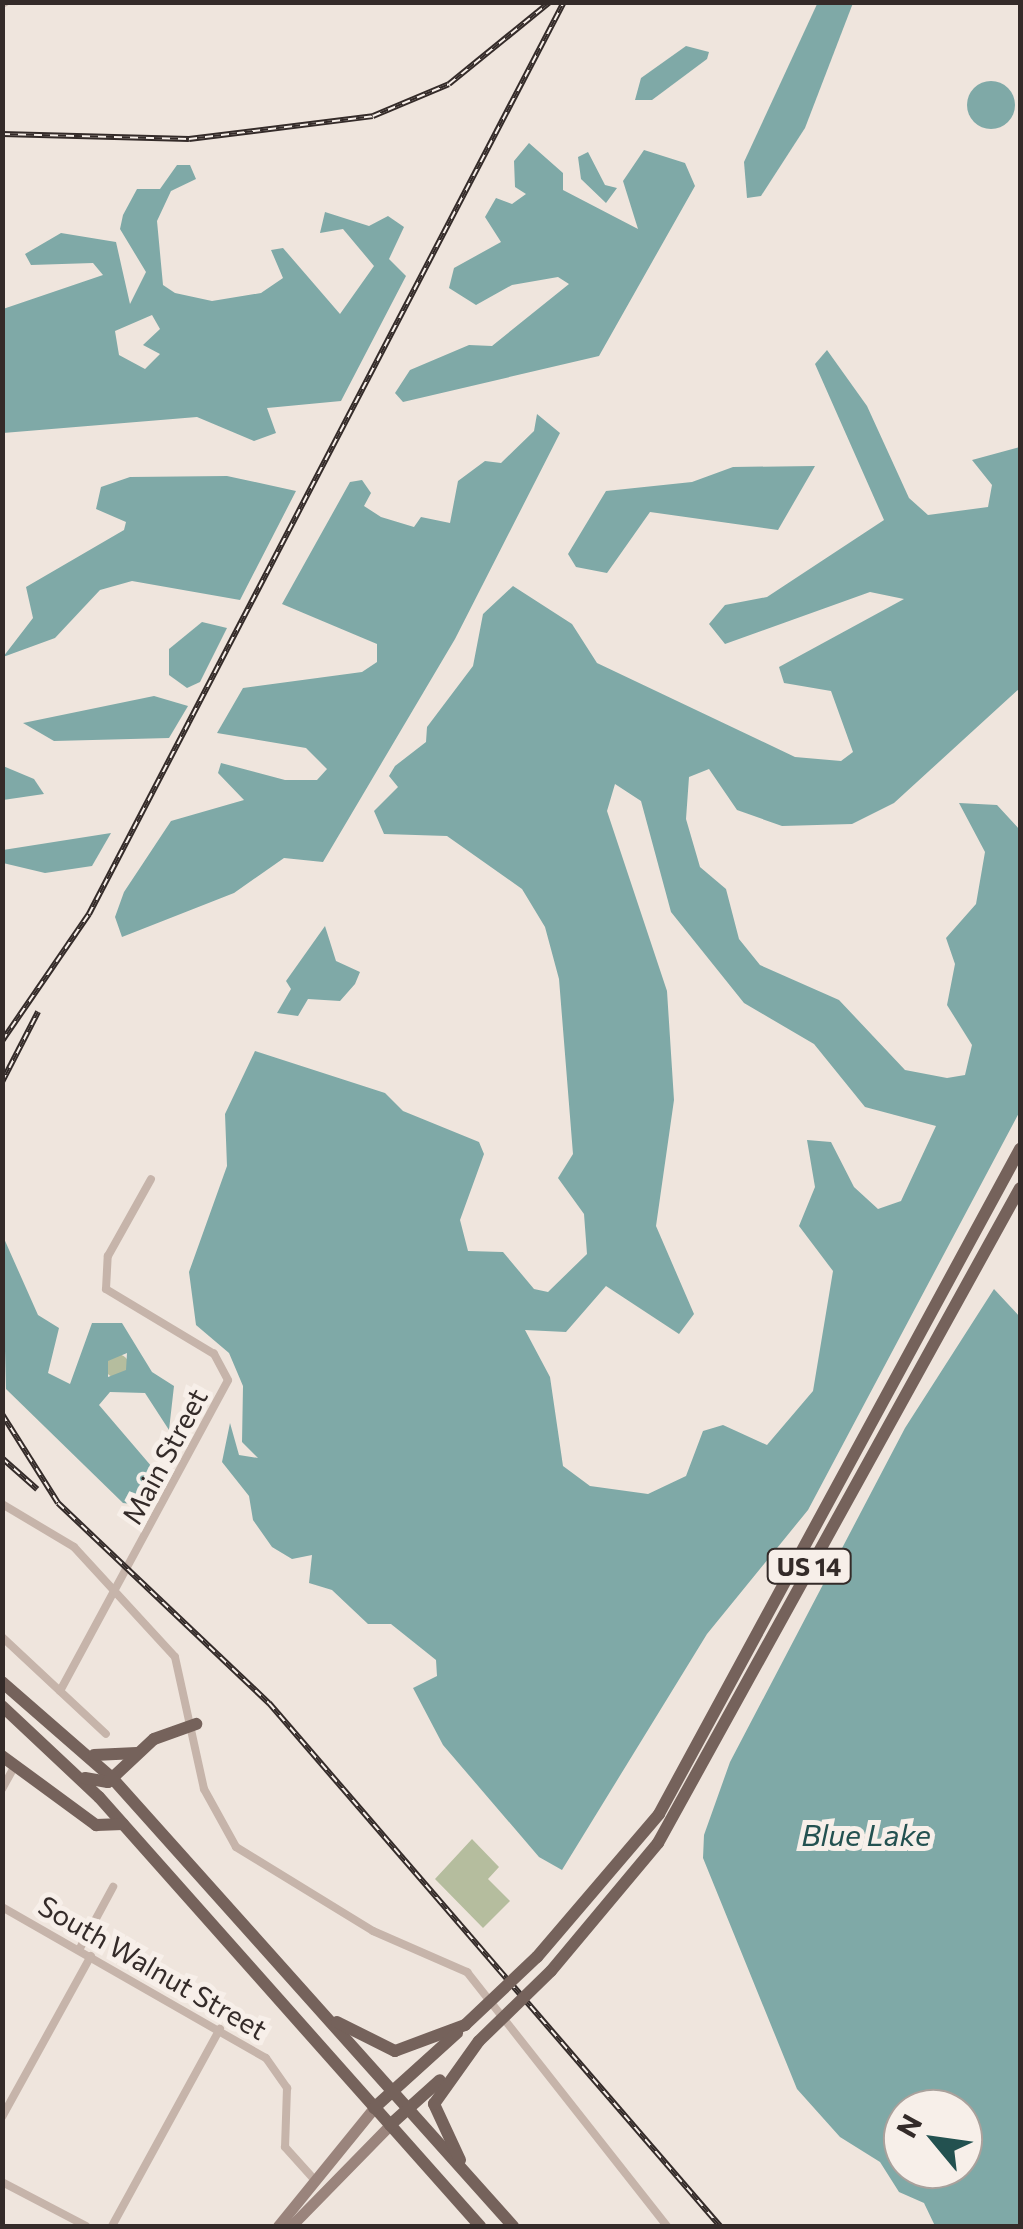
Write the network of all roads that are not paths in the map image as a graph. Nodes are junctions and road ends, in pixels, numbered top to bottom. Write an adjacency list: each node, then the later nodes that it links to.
1 (1020, 1148): 25 (main road, US 14, bridge)
2 (151, 1180): 5 (street, Main Street)
3 (1020, 1188): 27 (main road, US 14, bridge)
4 (2, 1504): 5 (street)
5 (114, 1593): 8 (street, Main Street); 10 (street)
6 (2, 1637): 8 (street)
7 (2, 1682): 12 (main road, US 14)
8 (60, 1691): 11 (street)
9 (2, 1706): 16 (main road)
10 (196, 1724): 13 (main road); 42 (street)
11 (106, 1734)
12 (86, 1752): 13 (main road); 17 (main road, US 14)
13 (139, 1752): 17 (main road)
14 (2, 1756): 15 (main road)
15 (15, 1766): 18 (street); 19 (main road)
16 (73, 1770): 17 (main road); 19 (main road)
17 (113, 1779): 24 (main road, US 14)
18 (2, 1789)
19 (123, 1824): 29 (main road)
20 (113, 1887): 22 (street)
21 (2, 1908): 22 (street, South Walnut Street)
22 (79, 1950): 23 (street, South Walnut Street)
23 (90, 1956): 26 (street, South Walnut Street); 31 (street)
24 (309, 1999): 25 (main road, US 14); 28 (main road, US 14)
25 (466, 2025): 28 (main road)
26 (220, 2030): 33 (street, South Walnut Street); 37 (street)
27 (452, 2068): 30 (main road, US 14); 35 (main road)
28 (396, 2090): 29 (main road); 30 (main road)
29 (374, 2108): 32 (main road); 33 (street)
30 (407, 2110): 32 (main road, US 14); 35 (main road)
31 (2, 2117)
32 (390, 2125): 39 (street); 40 (main road)
33 (312, 2177): 38 (street)
34 (2, 2182): 36 (street)
35 (480, 2192): 41 (main road)
36 (86, 2226)
37 (112, 2226)
38 (278, 2226)
39 (290, 2226)
40 (480, 2226)
41 (513, 2226)
42 (668, 2226)

